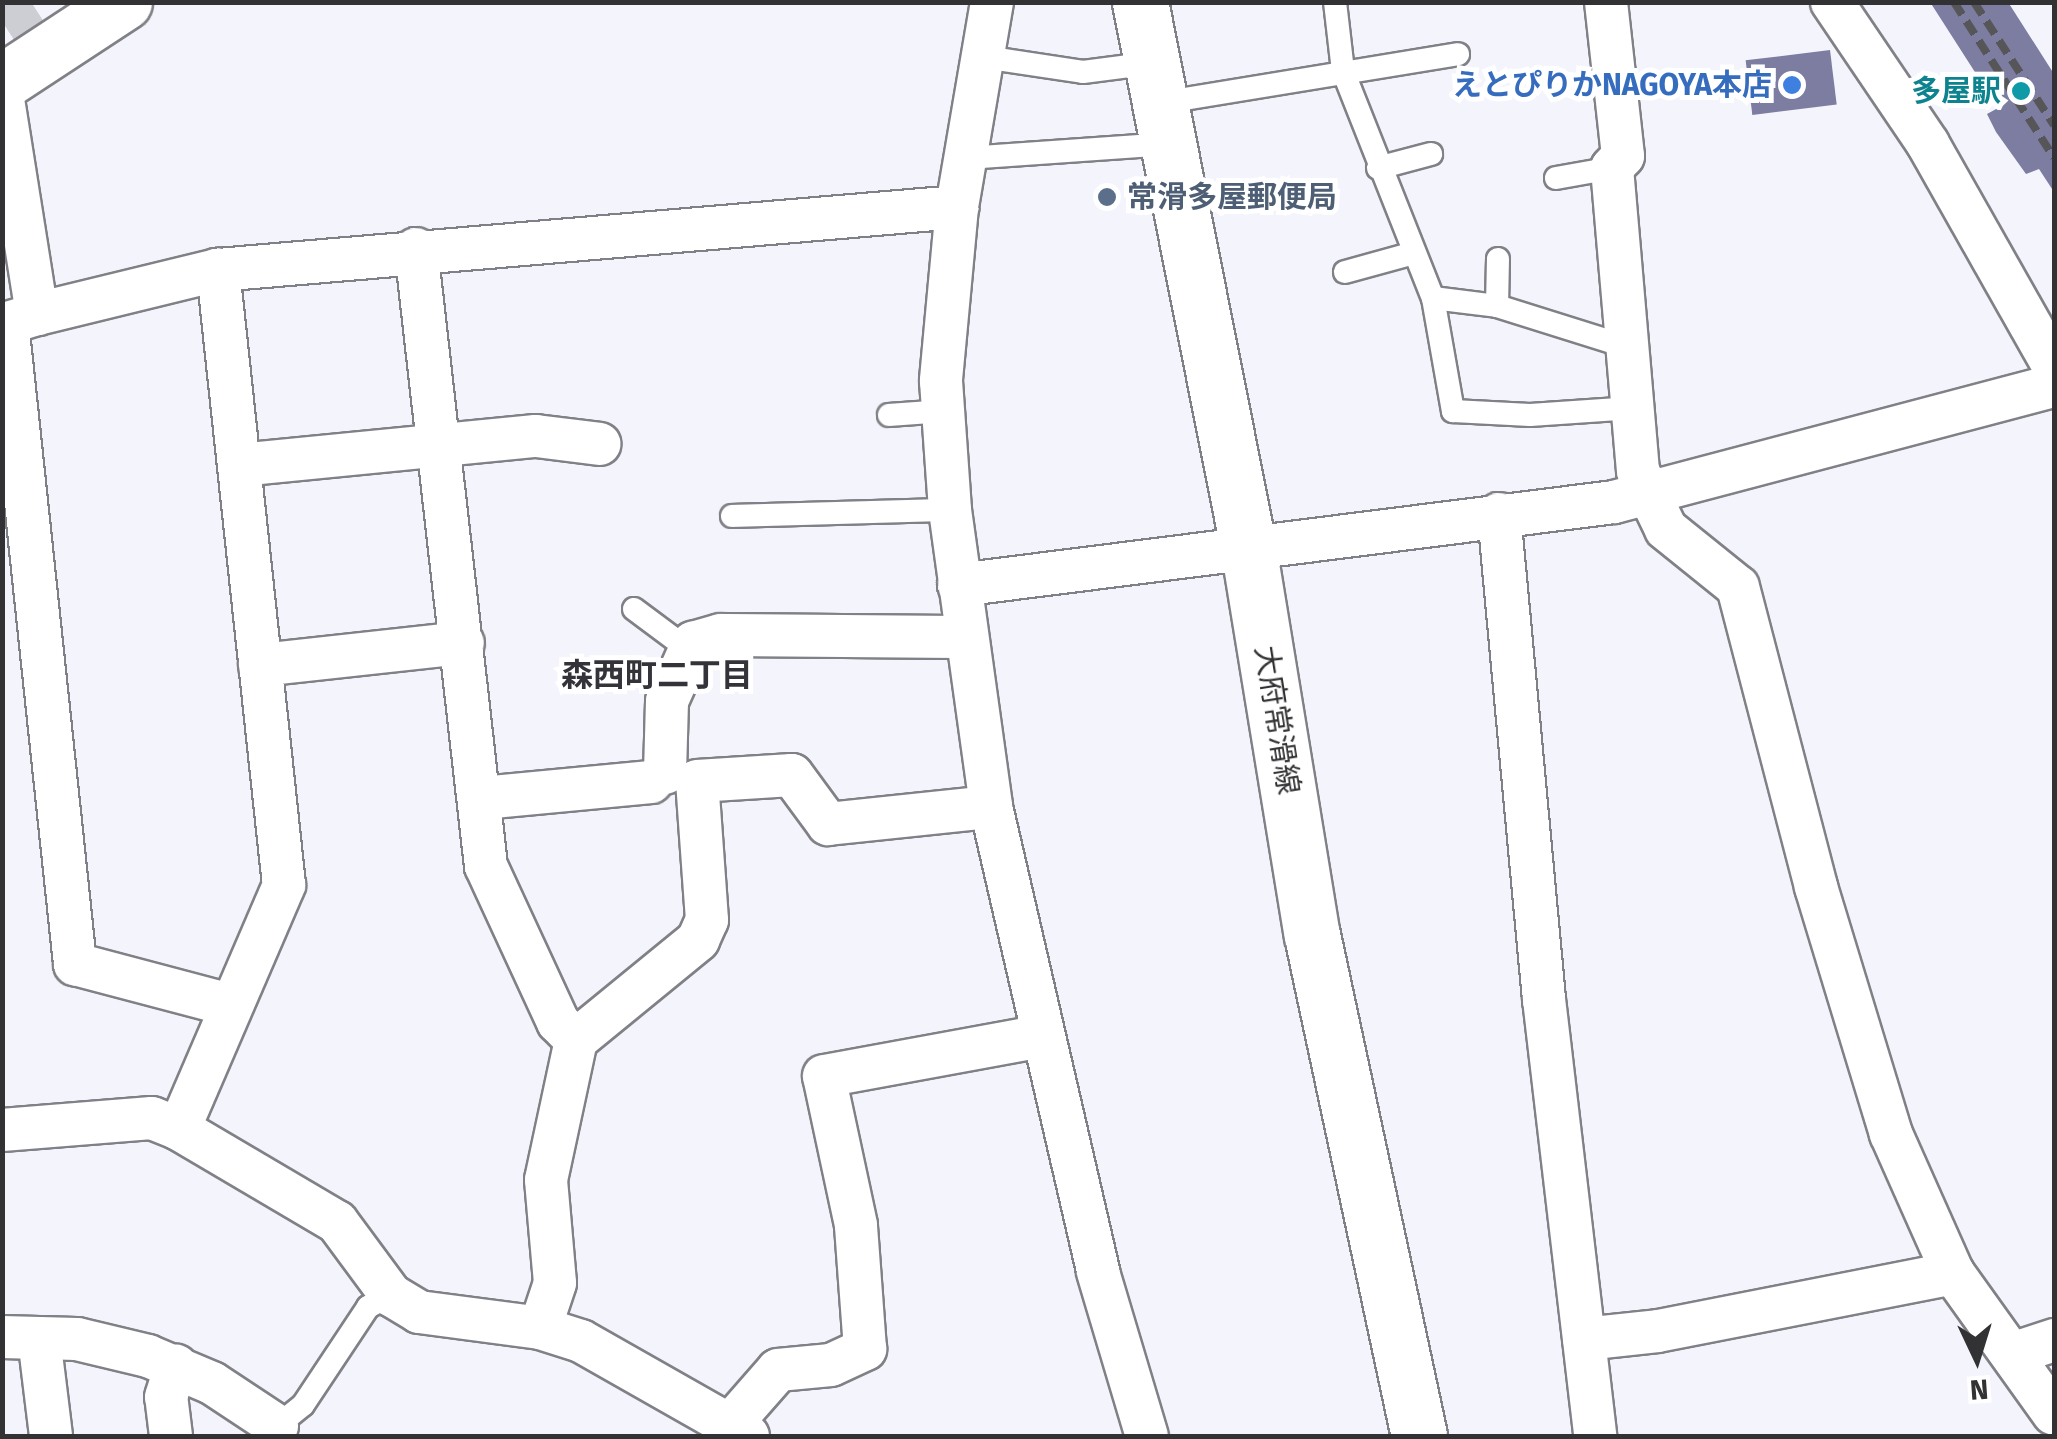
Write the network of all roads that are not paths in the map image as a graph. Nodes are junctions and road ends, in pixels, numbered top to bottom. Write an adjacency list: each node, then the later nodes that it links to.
1 (124, 2): 10 (main road)
2 (992, 2): 8 (street)
3 (1140, 2): 12 (main road, 大府常滑線)
4 (1334, 2): 9 (lane)
5 (1606, 2): 16 (street)
6 (1832, 2): 28 (street)
7 (1458, 54): 9 (lane)
8 (984, 56): 12 (lane); 14 (street)
9 (1344, 70): 12 (lane); 15 (lane)
10 (2, 82)
11 (2, 93): 26 (street)
12 (1160, 103): 14 (lane); 40 (main road, 大府常滑線)
13 (1431, 154): 15 (lane)
14 (967, 158): 18 (street)
15 (1378, 168): 20 (lane)
16 (1612, 168): 17 (lane); 27 (street)
17 (1556, 178)
18 (956, 206): 19 (street); 31 (street)
19 (416, 249): 22 (street); 33 (street)
20 (1414, 253): 23 (lane); 24 (lane)
21 (1498, 260): 25 (lane)
22 (218, 270): 26 (street); 35 (street)
23 (1345, 272)
24 (1432, 298): 25 (lane); 30 (lane)
25 (1497, 306): 27 (lane)
26 (37, 314): 49 (street)
27 (1628, 348): 30 (street)
28 (2054, 367)
29 (2054, 386): 36 (street)
30 (1632, 408): 36 (street)
31 (944, 411): 32 (lane); 37 (street)
32 (889, 415)
33 (440, 444): 34 (street); 35 (street); 44 (street)
34 (600, 444)
35 (239, 465): 46 (street)
36 (1646, 494): 38 (street); 54 (street)
37 (950, 510): 39 (lane); 41 (street)
38 (1499, 514): 40 (street); 58 (street)
39 (732, 516)
40 (1248, 546): 41 (street); 67 (main road, 大府常滑線)
41 (959, 585): 43 (street)
42 (634, 609): 45 (lane)
43 (965, 637): 45 (street); 48 (street)
44 (463, 643): 46 (street); 47 (street)
45 (693, 643): 47 (street)
46 (260, 665): 49 (street)
47 (482, 798): 51 (street)
48 (991, 808): 50 (street); 51 (street)
49 (230, 1005): 52 (street)
50 (1042, 1036): 63 (street); 66 (street)
51 (576, 1040): 56 (street)
52 (180, 1129): 53 (street); 55 (street)
53 (2, 1130)
54 (1953, 1273): 58 (street); 59 (street)
55 (391, 1295): 56 (street); 62 (lane)
56 (540, 1328): 63 (street)
57 (21, 1338): 60 (street); 64 (street)
58 (1584, 1340): 68 (street)
59 (2035, 1346): 61 (street)
60 (176, 1366): 62 (street); 65 (street)
61 (2054, 1414)
62 (277, 1431)
63 (738, 1432)
64 (51, 1436)
65 (171, 1436)
66 (1147, 1436)
67 (1419, 1436)
68 (1595, 1436)

